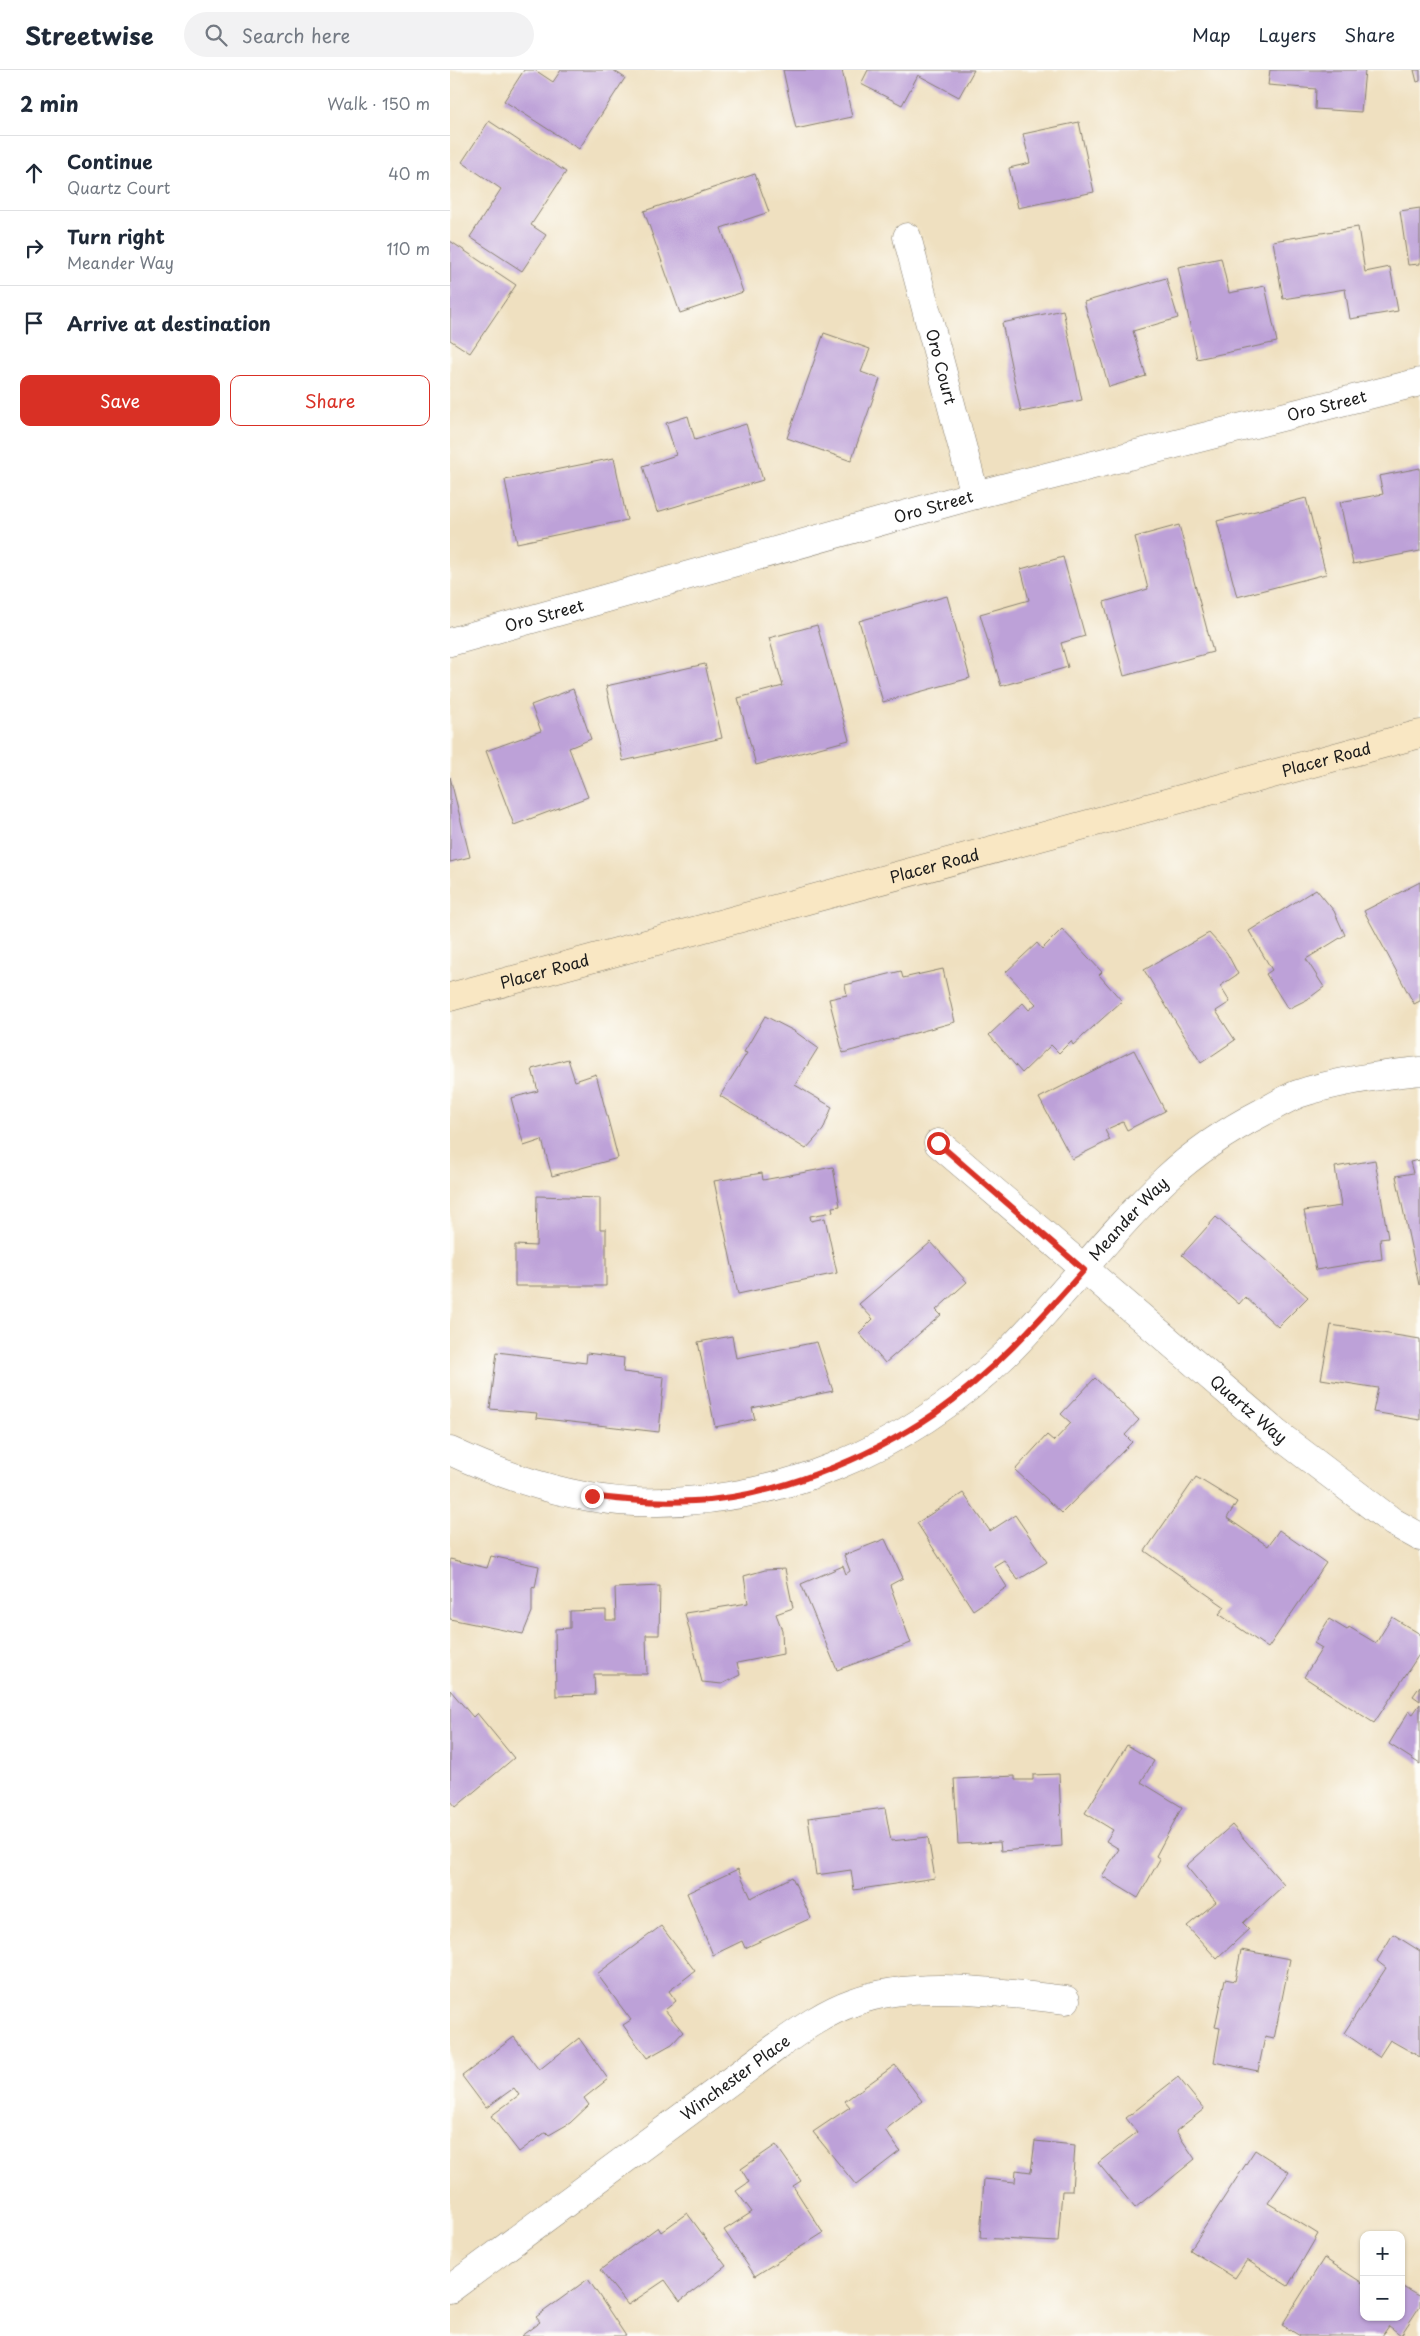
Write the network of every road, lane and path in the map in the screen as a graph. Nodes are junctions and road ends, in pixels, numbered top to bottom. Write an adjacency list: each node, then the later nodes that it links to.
1 (907, 237): 3 (street, Oro Court)
2 (1420, 382): 3 (street, Oro Street)
3 (975, 495): 4 (street, Oro Street)
4 (450, 642)
5 (1420, 734): 6 (main road, Placer Road)
6 (450, 997)
7 (1420, 1071): 9 (street, Meander Way)
8 (938, 1143): 9 (street, Quartz Way)
9 (1084, 1270): 10 (street, Meander Way); 11 (street, Quartz Way)
10 (450, 1452)
11 (1420, 1537)
12 (1066, 2000): 13 (street, Winchester Place)
13 (450, 2289)

